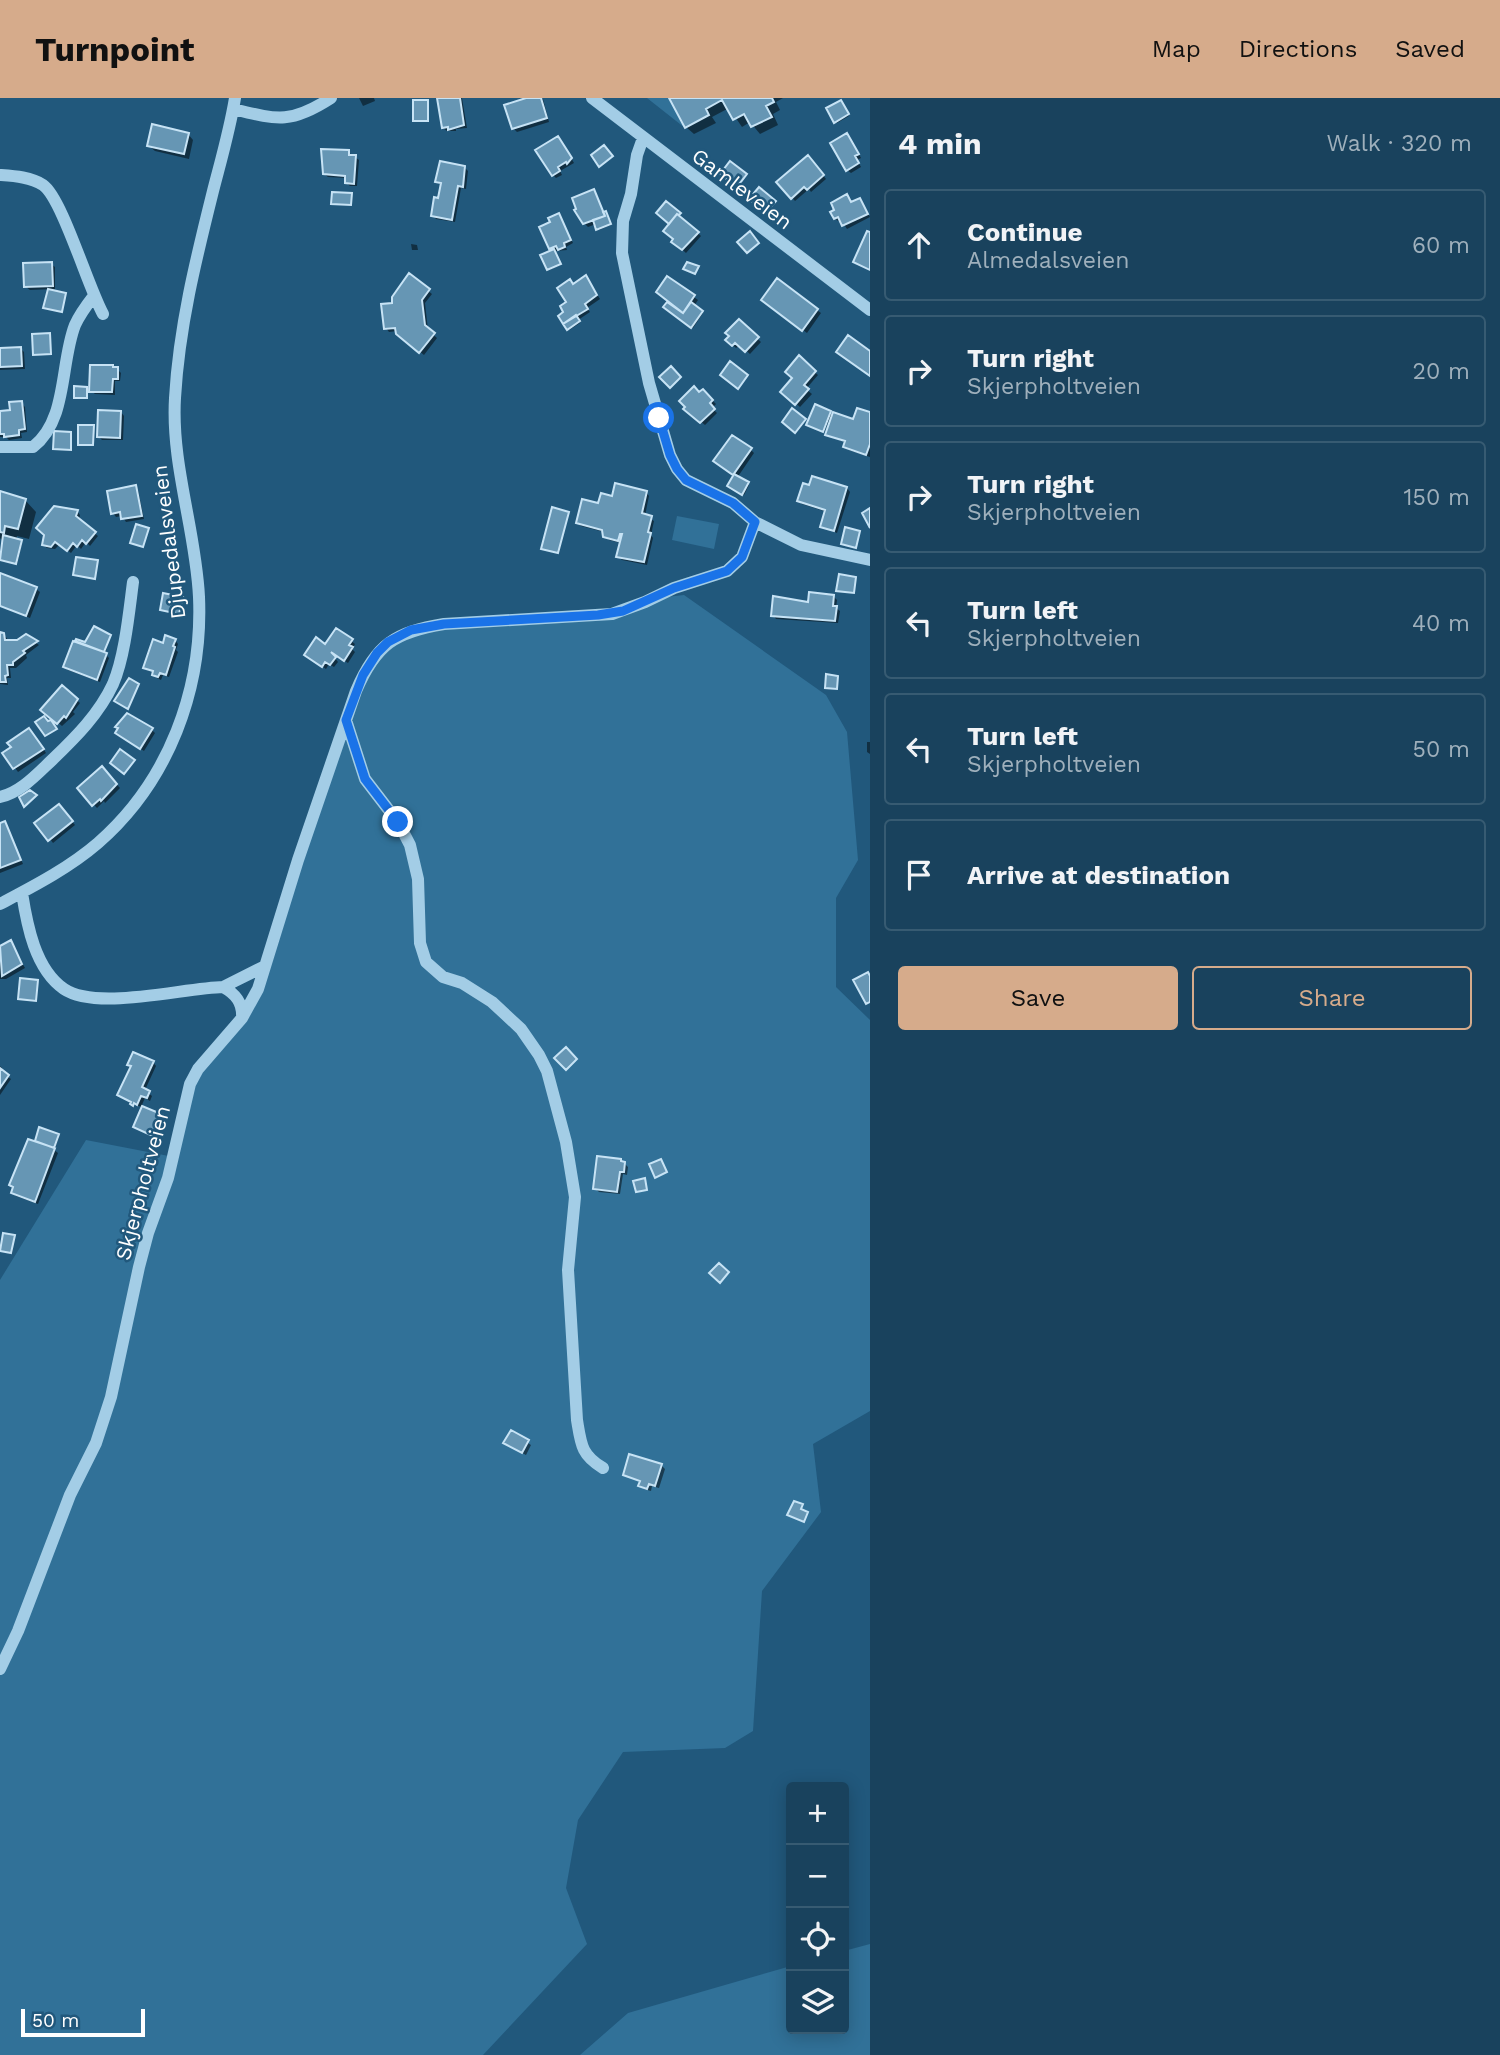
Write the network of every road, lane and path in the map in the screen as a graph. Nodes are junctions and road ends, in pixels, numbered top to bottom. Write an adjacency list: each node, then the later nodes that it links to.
1 (331, 98): 3 (street)
2 (592, 98): 4 (street, Gamleveien)
3 (234, 104): 15 (street, Djupedalsveien)
4 (643, 138): 7 (street, Gamleveien); 10 (street)
5 (0, 175): 6 (street)
6 (93, 297): 8 (street); 9 (street)
7 (870, 310)
8 (103, 314)
9 (0, 447)
10 (755, 522): 11 (street); 13 (street, Skjerpholtveien)
11 (870, 560)
12 (133, 582): 14 (street)
13 (346, 720): 17 (street, Skjerpholtveien); 20 (street)
14 (0, 797)
15 (22, 893): 16 (street, Djupedalsveien); 18 (street)
16 (0, 904)
17 (265, 966): 18 (street); 19 (street, Skjerpholtveien)
18 (223, 987): 19 (street)
19 (242, 1018): 21 (street, Skjerpholtveien)
20 (603, 1468)
21 (0, 1670)

